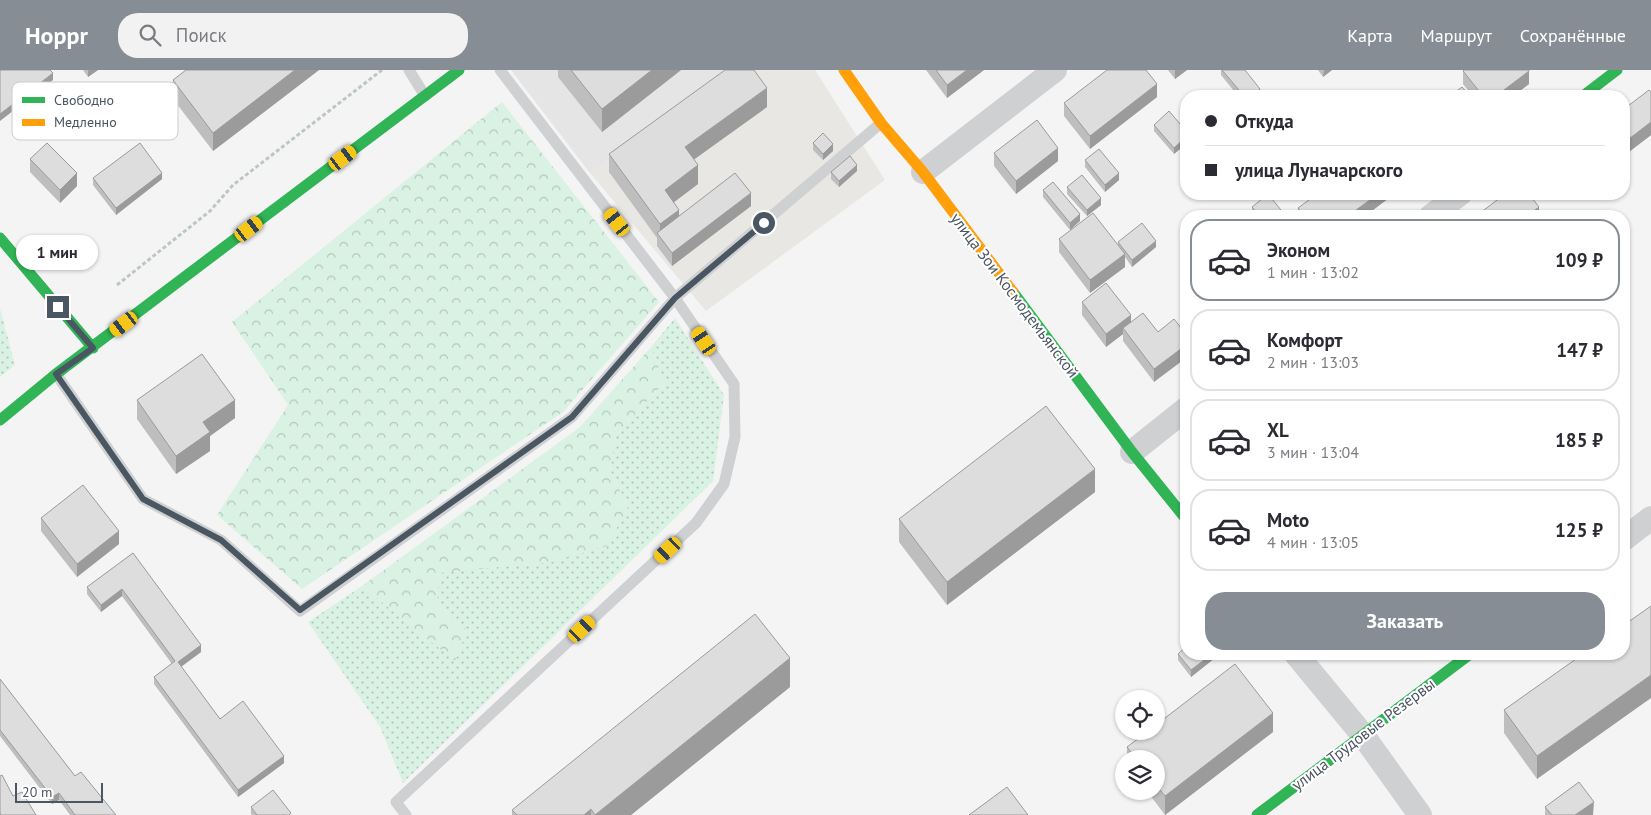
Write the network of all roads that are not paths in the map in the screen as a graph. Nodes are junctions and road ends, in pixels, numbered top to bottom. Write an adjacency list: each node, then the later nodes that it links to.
1 (409, 70): 8 (lane)
2 (459, 70): 8 (street)
3 (500, 70): 14 (lane)
4 (844, 70): 9 (street, улица Зои Космодемьянской)
5 (1055, 70): 10 (street)
6 (1617, 70): 7 (street)
7 (1591, 90)
8 (425, 96): 15 (street)
9 (882, 123): 10 (street, улица Зои Космодемьянской); 14 (lane)
10 (924, 172): 19 (street, улица Зои Космодемьянской)
11 (1452, 200): 12 (street)
12 (1439, 210)
13 (0, 238): 15 (street)
14 (675, 298): 16 (lane); 26 (lane)
15 (93, 348): 16 (street)
16 (56, 374): 18 (street)
17 (1180, 414): 19 (street)
18 (0, 420)
19 (1132, 452): 20 (street, улица Зои Космодемьянской)
20 (1180, 512)
21 (1651, 518): 22 (street)
22 (1630, 534)
23 (1301, 660): 25 (street)
24 (1462, 660): 25 (street, улица Трудовые Резервы)
25 (1362, 734): 27 (street, улица Трудовые Резервы); 28 (street)
26 (406, 815)
27 (1257, 815)
28 (1420, 815)

